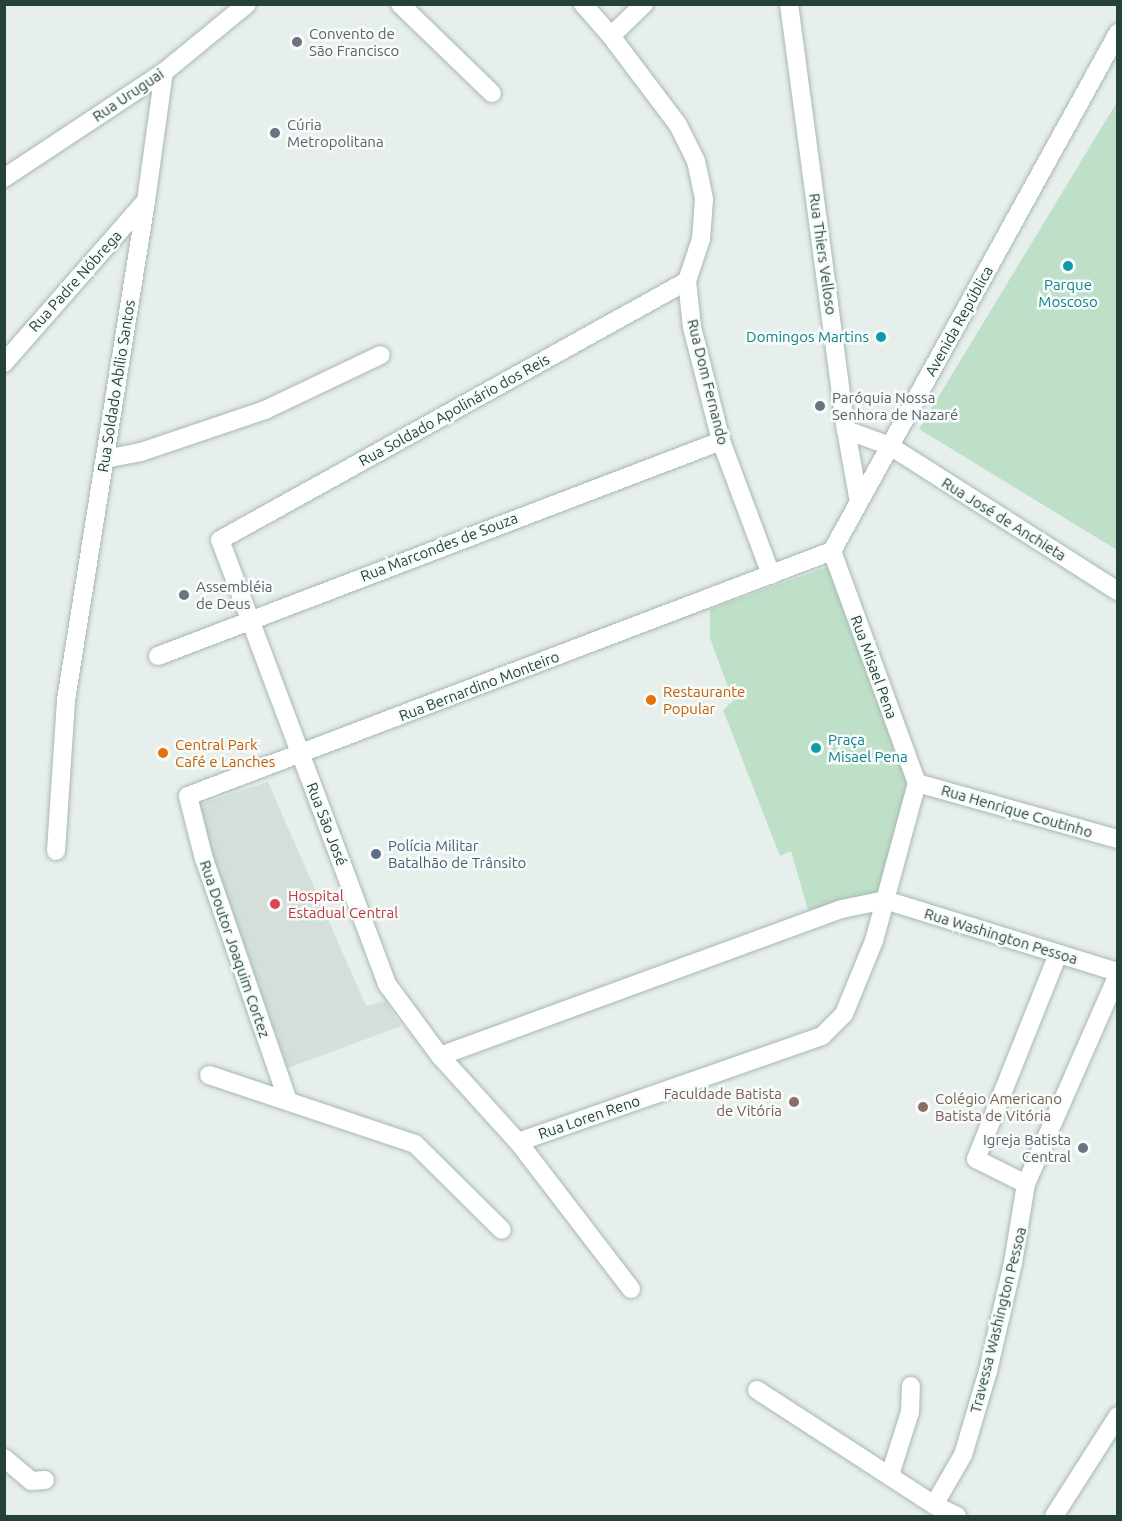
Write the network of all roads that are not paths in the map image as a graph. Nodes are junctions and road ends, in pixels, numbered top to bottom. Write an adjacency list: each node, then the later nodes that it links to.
1 (247, 4): 8 (street, Rua Uruguai)
2 (400, 4): 9 (street)
3 (583, 4): 7 (street, Rua Dom Fernando)
4 (644, 4): 7 (street)
5 (789, 4): 15 (street, Rua Thiers Velloso)
6 (1118, 33): 17 (street, Avenida República)
7 (611, 36): 12 (street, Rua Dom Fernando)
8 (164, 72): 10 (street, Rua Uruguai); 11 (street, Rua Soldado Abílio Santos)
9 (492, 93)
10 (4, 178)
11 (146, 201): 13 (street, Rua Padre Nóbrega); 18 (street, Rua Soldado Abílio Santos)
12 (687, 280): 16 (street, Rua Dom Fernando); 20 (street, Rua Soldado Apolinário dos Reis)
13 (8, 355)
14 (381, 355): 18 (street)
15 (846, 430): 17 (street, Rua José de Anchieta); 19 (street, Rua Thiers Velloso)
16 (721, 441): 22 (street, Rua Dom Fernando); 24 (street, Rua Marcondes de Souza)
17 (890, 446): 19 (street, Avenida República); 23 (street, Rua José de Anchieta)
18 (105, 459): 30 (street, Rua Soldado Abílio Santos)
19 (859, 502): 21 (street, Avenida República)
20 (220, 540): 24 (street, Rua São José)
21 (832, 551): 22 (street); 27 (street, Rua Misael Pena)
22 (771, 575): 26 (street, Rua Bernardino Monteiro)
23 (1118, 591)
24 (249, 619): 25 (street, Rua Marcondes de Souza); 26 (street, Rua São José)
25 (158, 656)
26 (300, 753): 28 (street, Rua Bernardino Monteiro); 34 (street, Rua São José)
27 (917, 783): 29 (street, Rua Henrique Coutinho); 31 (street, Rua Loren Reno)
28 (188, 796): 36 (street, Rua Doutor Joaquim Cortez)
29 (1118, 839)
30 (56, 851)
31 (885, 900): 32 (street, Rua Washington Pessoa); 34 (street); 37 (street, Rua Loren Reno)
32 (1058, 954): 33 (street, Rua Washington Pessoa); 38 (street)
33 (1118, 973): 38 (street, Travessa Washington Pessoa)
34 (440, 1056): 37 (street, Rua São José)
35 (209, 1075): 36 (street)
36 (288, 1101): 39 (street)
37 (518, 1142): 40 (street, Rua São José)
38 (1026, 1184): 47 (street, Travessa Washington Pessoa)
39 (502, 1230)
40 (632, 1289)
41 (911, 1386): 45 (street)
42 (757, 1390): 45 (street)
43 (1118, 1416): 49 (street)
44 (4, 1458): 46 (street)
45 (890, 1475): 47 (street)
46 (45, 1480)
47 (934, 1505): 48 (street)
48 (957, 1516)
49 (1054, 1516)

